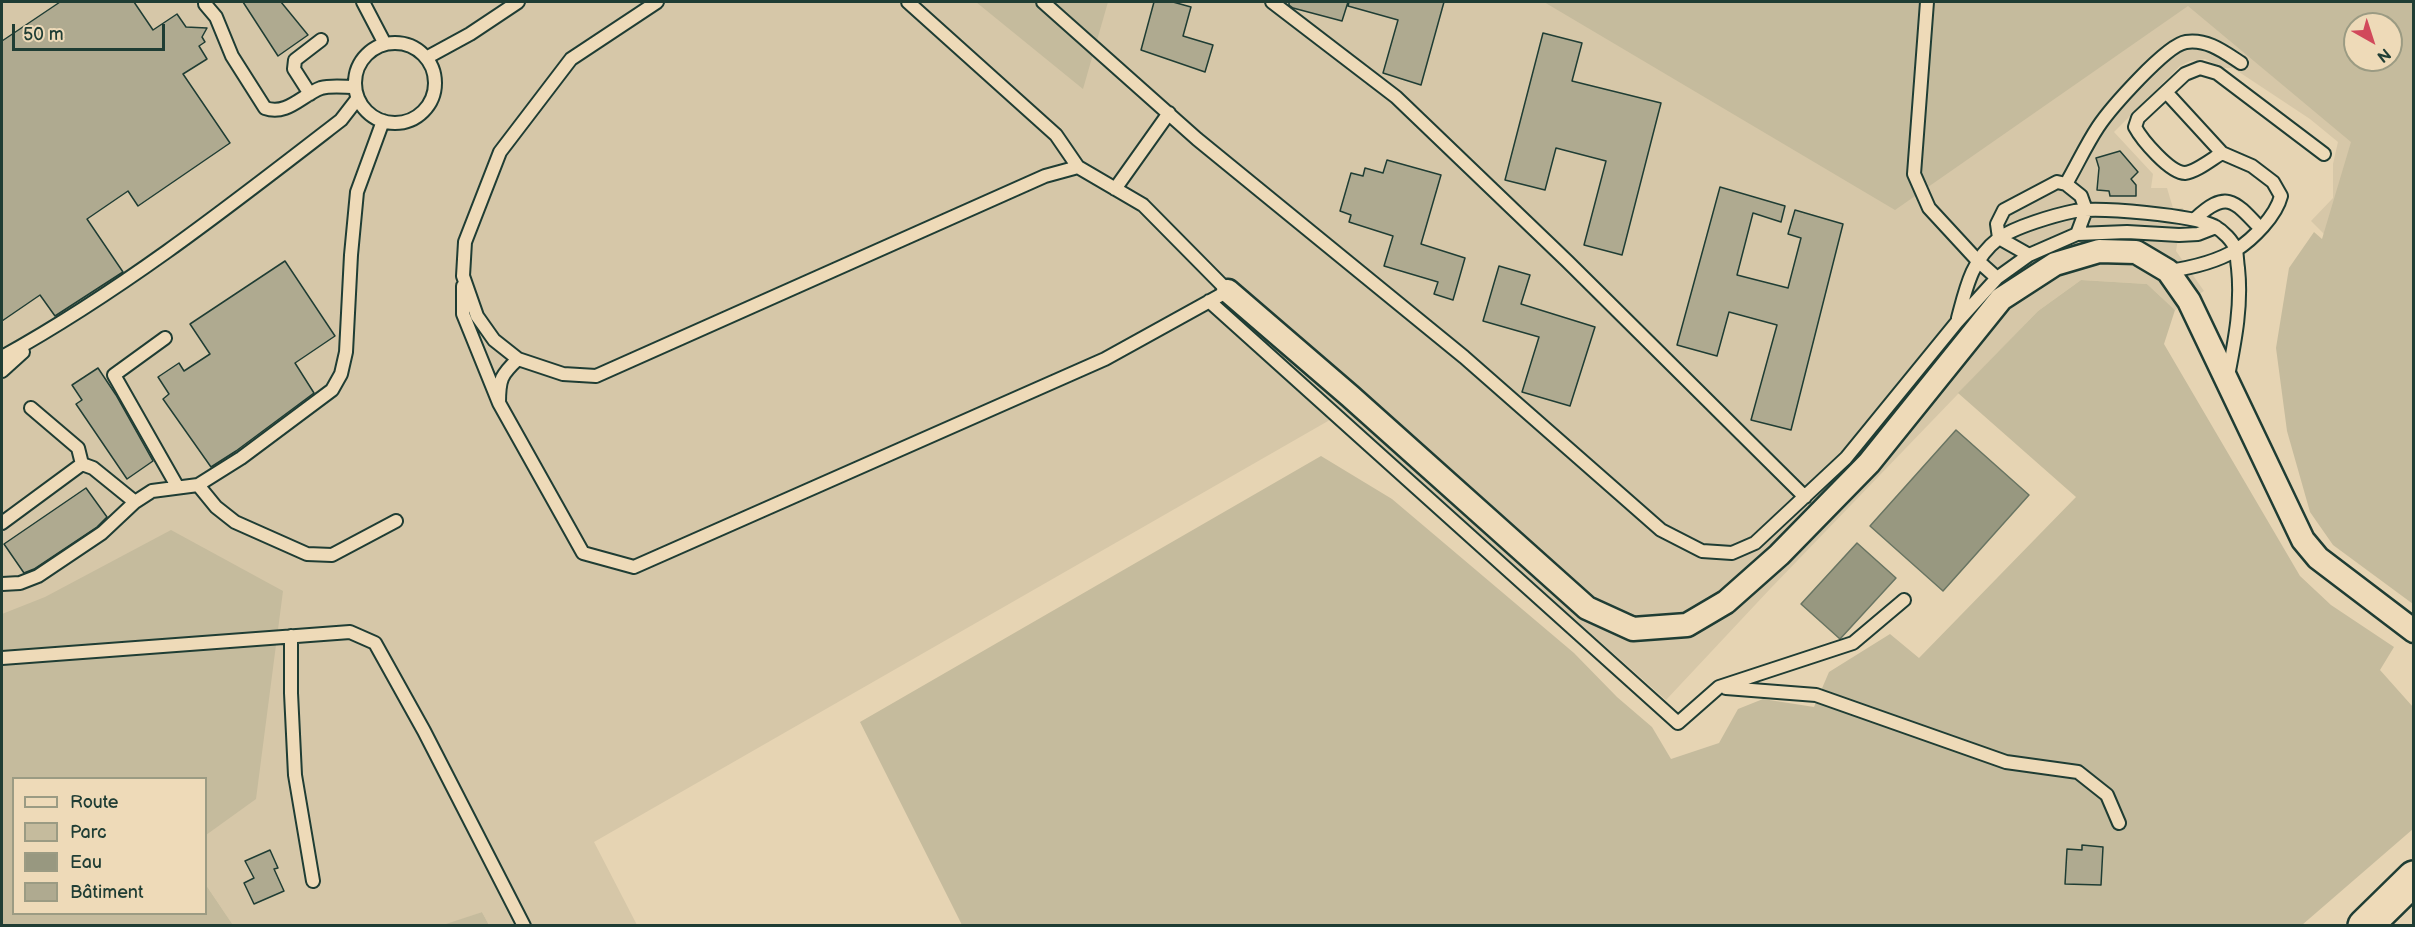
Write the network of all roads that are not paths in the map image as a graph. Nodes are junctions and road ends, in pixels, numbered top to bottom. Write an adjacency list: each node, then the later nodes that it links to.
1 (206, 2): 15 (lane)
2 (363, 2): 10 (lane)
3 (518, 2): 11 (lane)
4 (657, 2): 33 (lane)
5 (908, 2): 20 (lane)
6 (1043, 2): 16 (lane)
7 (1272, 2): 48 (lane)
8 (1927, 2): 31 (lane)
9 (321, 40): 15 (lane)
10 (385, 44): 11 (lane); 13 (lane)
11 (426, 58): 17 (lane)
12 (2241, 63): 21 (lane)
13 (356, 92): 15 (lane); 17 (lane); 37 (lane)
14 (2166, 92): 18 (lane); 18 (lane); 19 (lane)
15 (310, 94)
16 (1168, 113): 22 (lane); 48 (lane)
17 (383, 121): 46 (lane)
18 (2222, 153): 26 (lane)
19 (2324, 154)
20 (1078, 167): 22 (lane); 40 (lane)
21 (2066, 184): 23 (lane); 28 (lane)
22 (1115, 189): 35 (lane)
23 (2086, 210): 24 (lane); 27 (lane); 28 (lane)
24 (2195, 219): 25 (lane); 26 (lane)
25 (2216, 227): 27 (lane); 29 (lane)
26 (2260, 228): 29 (lane)
27 (2077, 234): 30 (lane)
28 (1999, 238): 30 (lane); 31 (lane)
29 (2236, 250): 32 (lane); 42 (lane)
30 (2029, 255): 34 (lane)
31 (1977, 260): 34 (lane); 36 (lane)
32 (2168, 271): 35 (street); 42 (street)
33 (463, 276): 40 (lane); 43 (lane)
34 (1997, 278): 36 (lane)
35 (1218, 296): 43 (lane); 59 (lane)
36 (1957, 322): 48 (lane)
37 (51, 330): 39 (lane); 41 (lane)
38 (165, 338): 47 (lane)
39 (2, 357)
40 (518, 359): 43 (lane)
41 (2, 371)
42 (2227, 379): 53 (street)
43 (499, 403)
44 (30, 408): 45 (lane)
45 (82, 464): 49 (lane); 51 (lane)
46 (198, 485): 47 (lane); 50 (lane)
47 (177, 486): 49 (lane)
48 (1805, 497)
49 (135, 502): 52 (lane)
50 (396, 521)
51 (2, 523)
52 (2, 584)
53 (2361, 591): 55 (street); 56 (street)
54 (1904, 600): 59 (lane)
55 (2414, 613)
56 (2414, 631)
57 (291, 636): 58 (lane); 62 (lane); 64 (lane)
58 (2, 658)
59 (1719, 687): 60 (lane)
60 (2119, 823)
61 (2414, 878): 65 (main road)
62 (313, 881)
63 (2414, 908): 66 (main road)
64 (524, 926)
65 (2365, 926)
66 (2395, 926)

